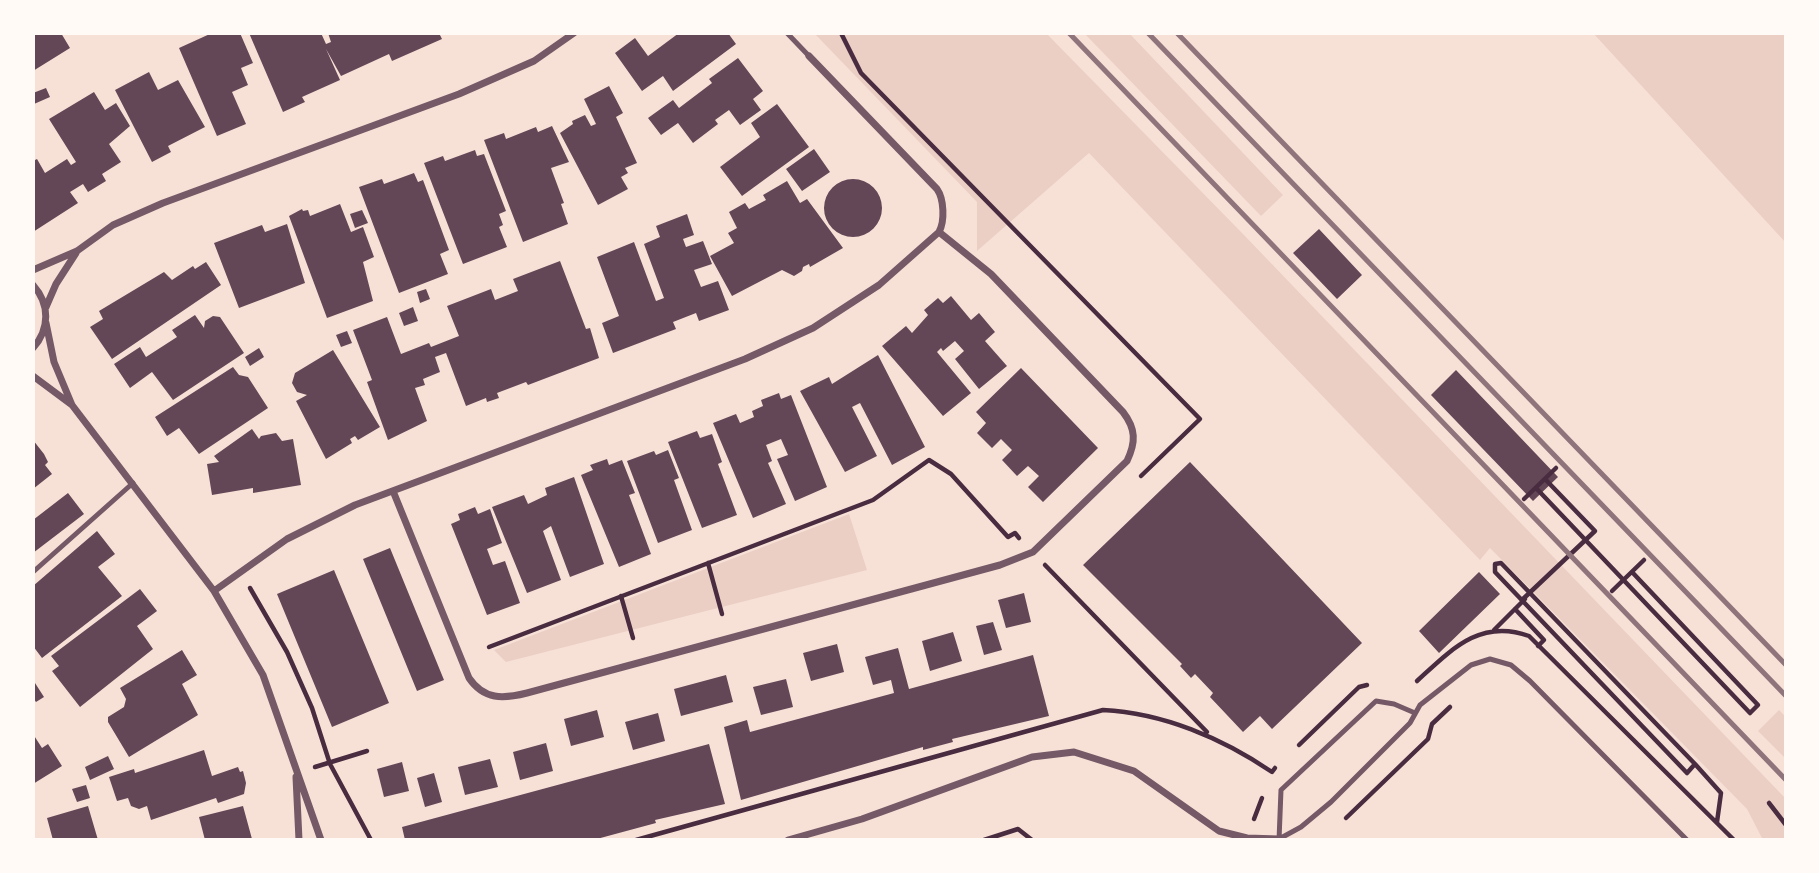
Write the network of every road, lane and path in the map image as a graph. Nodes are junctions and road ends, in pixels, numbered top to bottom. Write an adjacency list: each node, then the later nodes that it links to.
1 (575, 33): 5 (street)
2 (787, 33): 3 (lane)
3 (809, 55): 4 (street)
4 (939, 232): 17 (street); 17 (street)
5 (77, 251): 6 (street); 8 (street)
6 (33, 270)
7 (33, 285): 8 (street)
8 (46, 308): 9 (street)
9 (46, 323): 10 (street); 12 (street)
10 (33, 348)
11 (33, 376): 12 (street)
12 (72, 405): 15 (street)
13 (1556, 468): 14 (path)
14 (1545, 479): 16 (path); 19 (path)
15 (133, 483): 24 (lane); 27 (street)
16 (1536, 488): 18 (path); 19 (path)
17 (393, 491): 27 (street)
18 (1524, 499)
19 (1585, 540): 25 (path); 31 (path)
20 (1024, 543): 22 (path)
21 (1644, 560): 25 (path)
22 (708, 563): 30 (path); 33 (path)
23 (1048, 567): 39 (path)
24 (33, 572)
25 (1632, 572): 28 (path)
26 (250, 588): 41 (path)
27 (214, 591): 44 (street)
28 (1612, 591)
29 (1531, 594): 31 (path); 32 (path); 42 (path)
30 (621, 596): 35 (path); 37 (path)
31 (1522, 600): 42 (path)
32 (1515, 609): 34 (path); 36 (path)
33 (722, 614)
34 (1493, 630)
35 (633, 638)
36 (1538, 646)
37 (489, 647)
38 (1415, 713): 58 (lane); 58 (lane); 59 (lane)
39 (1207, 733)
40 (367, 751): 41 (path)
41 (330, 764): 43 (path); 54 (path)
42 (1695, 764): 49 (path)
43 (312, 768)
44 (296, 770): 52 (street); 53 (street)
45 (1272, 772): 46 (path)
46 (1268, 783)
47 (1264, 794): 51 (path)
48 (1769, 803): 50 (path)
49 (1717, 822)
50 (1786, 825)
51 (1247, 838): 55 (street); 58 (street)
52 (299, 840)
53 (321, 840)
54 (371, 840)
55 (788, 840)
56 (984, 840): 57 (path)
57 (1032, 840)
58 (1279, 840)
59 (1687, 840)

